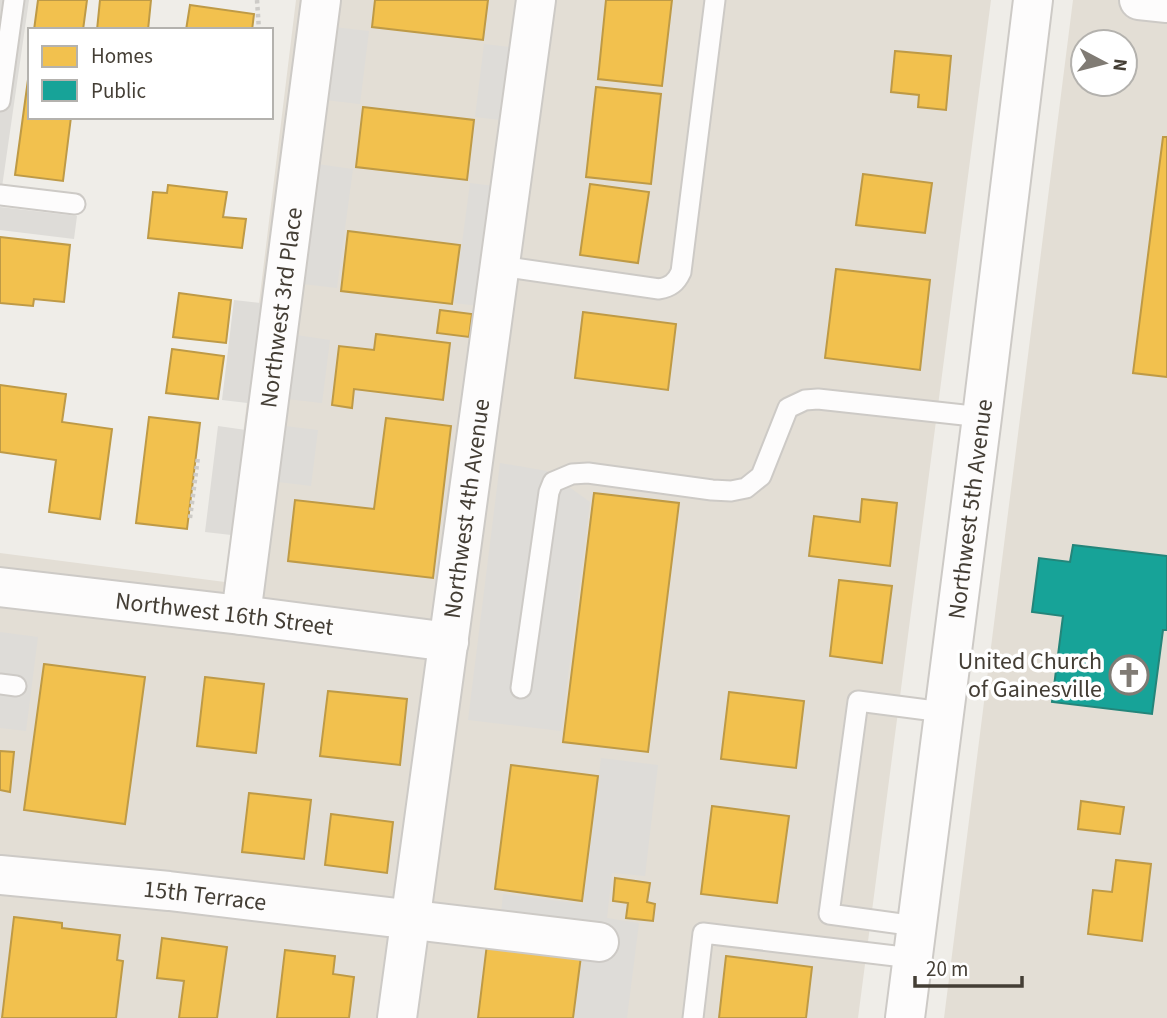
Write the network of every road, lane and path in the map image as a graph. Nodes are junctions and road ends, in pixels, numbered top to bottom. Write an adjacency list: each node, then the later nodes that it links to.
1 (14, 0): 10 (lane)
2 (257, 0): 9 (path)
3 (321, 0): 18 (street, Northwest 3rd Place)
4 (536, 0): 13 (street, Northwest 4th Avenue)
5 (715, 0): 13 (lane)
6 (1033, 0): 14 (street, Northwest 5th Avenue)
7 (1139, 0): 8 (street)
8 (1167, 3)
9 (259, 28)
10 (0, 101)
11 (0, 195): 12 (lane)
12 (75, 204)
13 (500, 266): 19 (street, Northwest 4th Avenue)
14 (982, 417): 20 (lane); 21 (street, Northwest 5th Avenue)
15 (198, 457): 16 (path)
16 (190, 518)
17 (0, 587): 18 (street, Northwest 16th Street)
18 (241, 615): 19 (street, Northwest 16th Street)
19 (449, 642): 23 (street, Northwest 4th Avenue)
20 (521, 688)
21 (943, 712): 25 (street, Northwest 5th Avenue); 25 (lane)
22 (0, 875): 23 (street, 15th Terrace)
23 (409, 919): 24 (street, 15th Terrace); 26 (street, Northwest 4th Avenue)
24 (599, 942)
25 (914, 942): 27 (lane); 28 (street, Northwest 5th Avenue)
26 (397, 1018)
27 (693, 1018)
28 (905, 1018)

